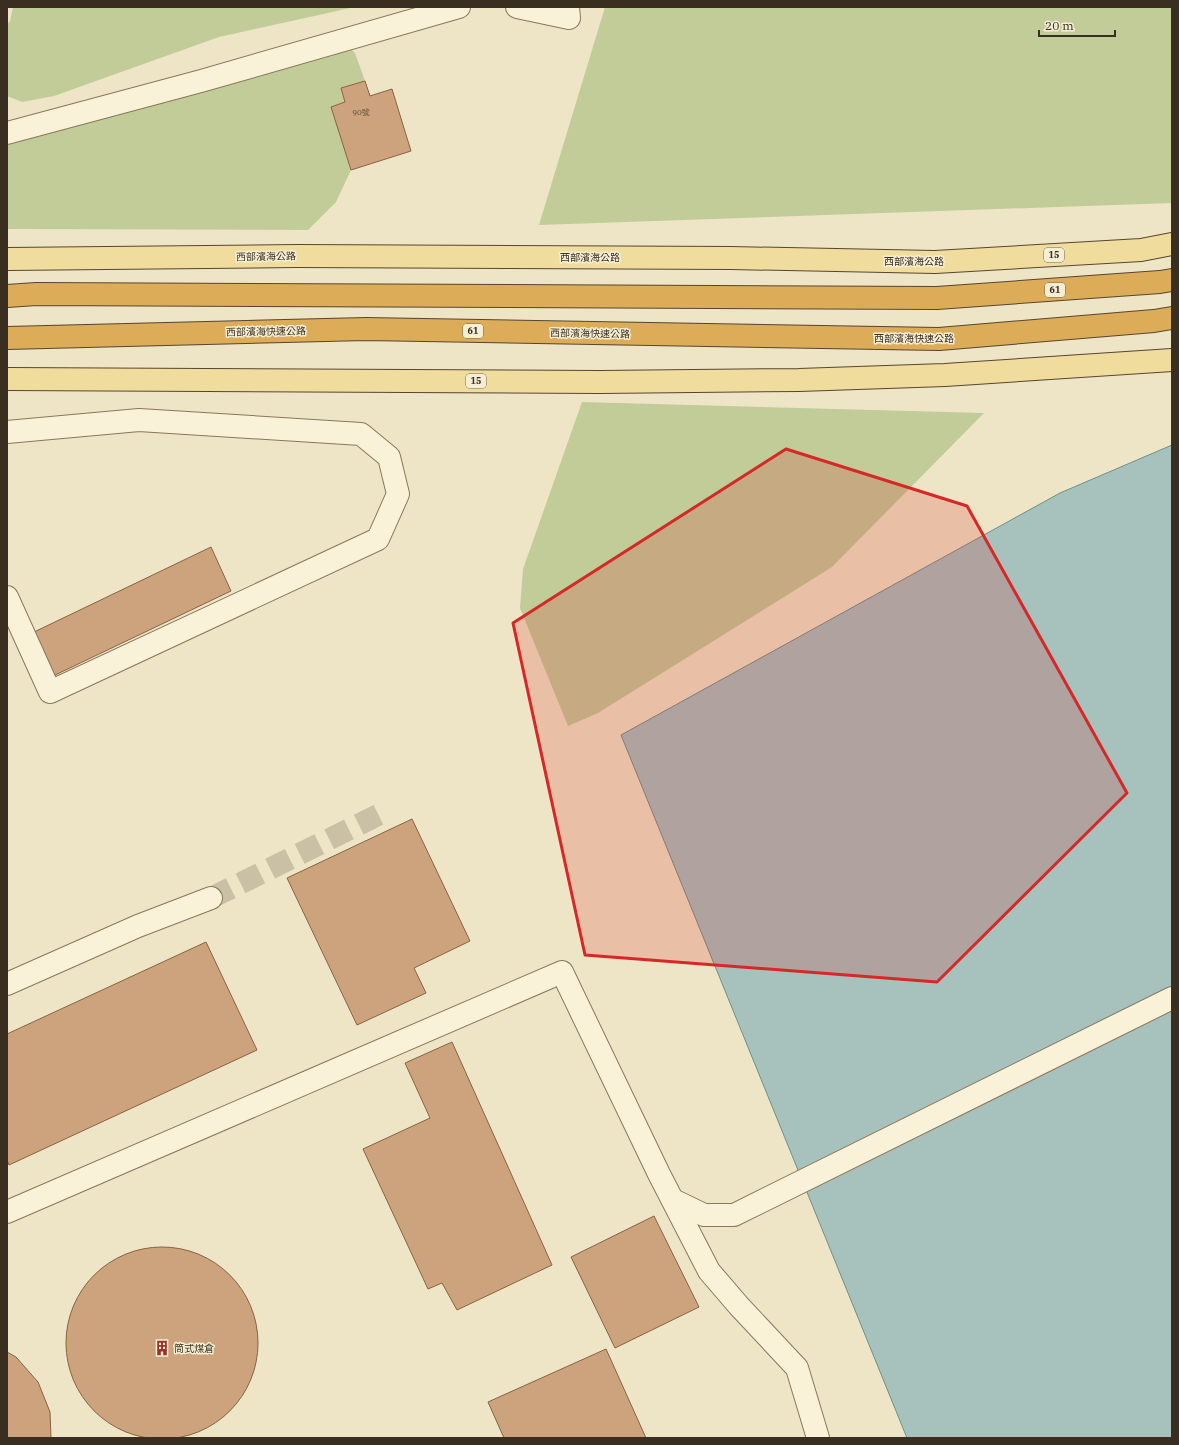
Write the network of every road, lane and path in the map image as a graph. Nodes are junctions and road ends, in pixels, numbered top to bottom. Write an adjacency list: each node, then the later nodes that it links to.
1 (459, 7): 4 (street)
2 (517, 7): 3 (street)
3 (570, 11)
4 (7, 133)
5 (1172, 244): 6 (main road, 西部濱海公路 / 15)
6 (7, 259)
7 (1172, 280): 8 (highway, 61)
8 (7, 296)
9 (1172, 318): 10 (highway, 西部濱海快速公路 / 61)
10 (7, 338)
11 (1172, 360): 12 (main road, 15)
12 (7, 379)
13 (7, 432): 14 (street)
14 (7, 596)
15 (211, 898): 16 (street)
16 (7, 984)
17 (1172, 998): 18 (street)
18 (672, 1200): 19 (street); 20 (street)
19 (7, 1212)
20 (818, 1438)

